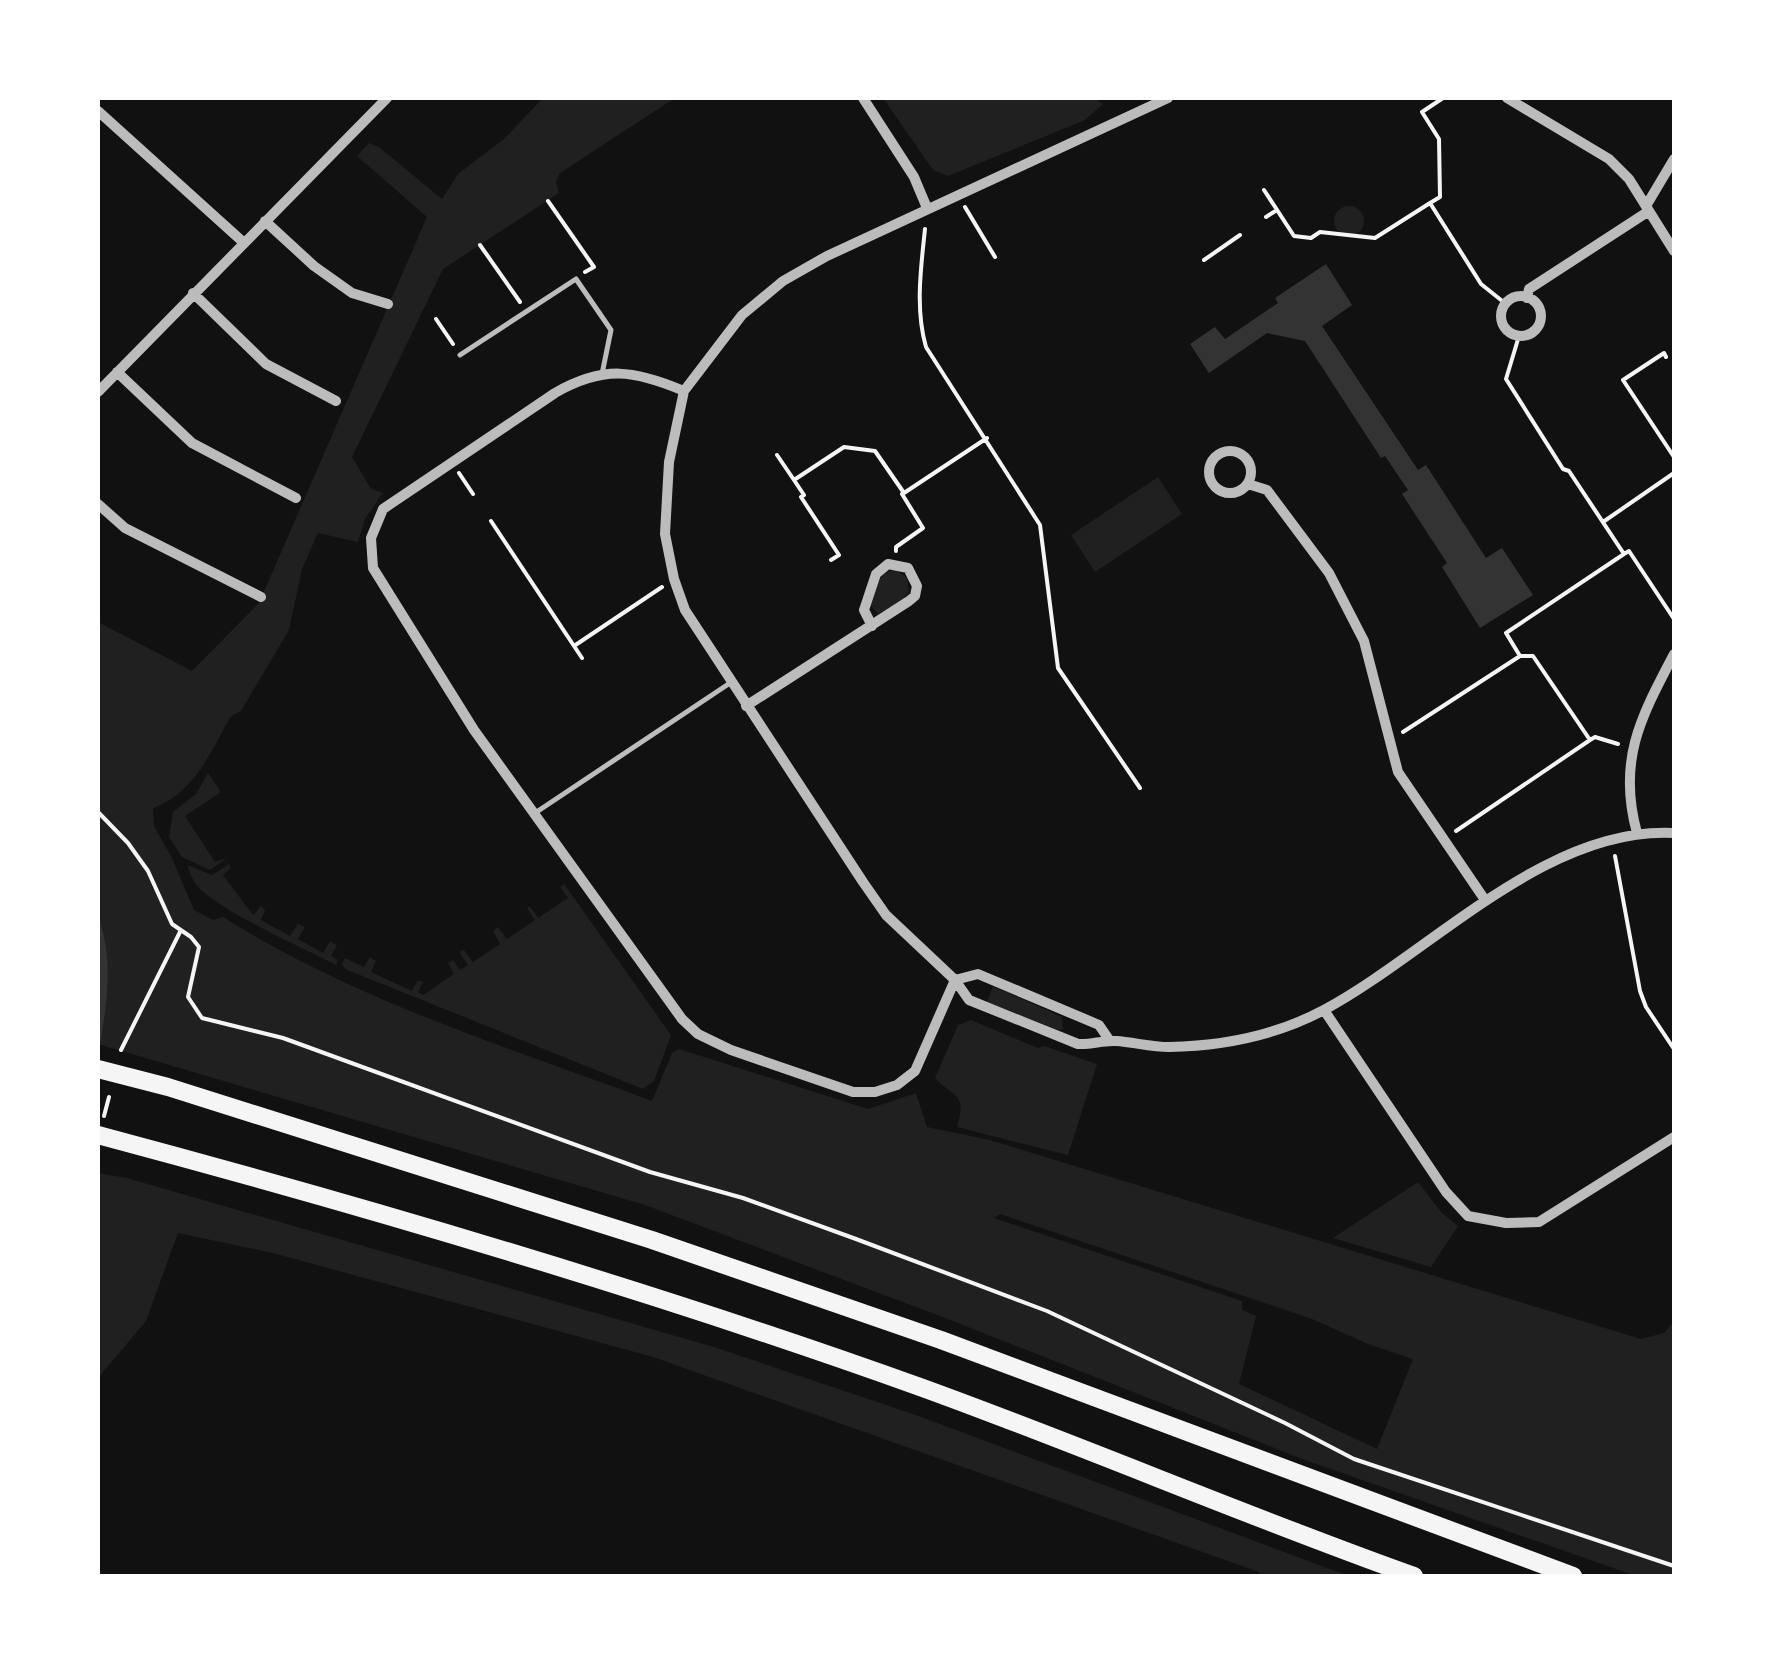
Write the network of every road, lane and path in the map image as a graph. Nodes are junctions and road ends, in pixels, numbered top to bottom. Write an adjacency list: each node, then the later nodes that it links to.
1 (386, 98): 16 (street)
2 (863, 98): 12 (street)
3 (1168, 98): 9 (street)
4 (1443, 98): 11 (path)
5 (1506, 98): 13 (street)
6 (98, 111): 18 (street)
7 (1674, 159): 13 (street)
8 (1264, 190): 14 (path)
9 (958, 195): 12 (street); 21 (path)
10 (548, 201): 23 (path)
11 (1430, 202): 14 (path); 27 (path)
12 (927, 208): 35 (street); 38 (path)
13 (1647, 208): 20 (street); 25 (street)
14 (1278, 210): 15 (path)
15 (1266, 218)
16 (265, 220): 18 (street); 26 (street)
17 (1240, 235): 22 (path)
18 (243, 242): 24 (street)
19 (480, 245): 28 (path)
20 (1674, 251)
21 (995, 257)
22 (1204, 260)
23 (576, 279): 28 (lane); 34 (lane)
24 (193, 293): 33 (street); 37 (street)
25 (1527, 298): 27 (street); 30 (street)
26 (388, 304)
27 (1506, 304): 30 (street)
28 (527, 311): 31 (lane)
29 (436, 320): 31 (path)
30 (1519, 336): 50 (path)
31 (460, 355)
32 (1666, 358): 40 (path)
33 (117, 372): 36 (street); 47 (street)
34 (602, 374): 35 (street); 41 (street)
35 (684, 390): 54 (street)
36 (98, 392)
37 (336, 401)
38 (987, 438): 45 (path); 67 (path)
39 (777, 455): 43 (path)
40 (1674, 457)
41 (451, 462): 46 (path); 69 (street)
42 (1674, 473): 50 (path)
43 (794, 480): 45 (path); 52 (path)
44 (1248, 484): 44 (street); 64 (street)
45 (904, 493): 53 (path)
46 (473, 494)
47 (296, 498)
48 (98, 504): 55 (street)
49 (491, 522): 58 (path)
50 (1603, 522): 51 (path)
51 (1624, 554): 56 (path); 60 (path)
52 (831, 560)
53 (896, 564): 57 (street); 57 (street)
54 (674, 579): 58 (path); 62 (street)
55 (260, 597)
56 (1674, 619)
57 (872, 626): 63 (street)
58 (574, 646): 61 (path)
59 (1674, 654): 66 (street)
60 (1520, 656): 64 (path); 65 (path)
61 (582, 658)
62 (730, 683): 63 (street); 69 (lane)
63 (746, 706): 76 (street)
64 (1390, 740): 72 (street)
65 (1590, 740): 66 (path); 72 (path)
66 (1632, 747): 70 (street)
67 (1140, 788)
68 (98, 812): 75 (path)
69 (535, 814): 76 (street)
70 (1637, 832): 71 (street); 73 (street)
71 (1674, 833)
72 (1443, 839): 74 (street)
73 (1614, 840): 74 (street); 79 (path)
74 (1485, 900): 77 (street)
75 (180, 932): 80 (path); 85 (path)
76 (955, 980): 78 (street); 78 (street)
77 (1324, 1010): 78 (street); 84 (street)
78 (1110, 1040)
79 (1674, 1049)
80 (121, 1050)
81 (98, 1069): 87 (highway)
82 (109, 1097): 83 (path)
83 (100, 1128): 86 (highway)
84 (1674, 1133)
85 (1674, 1566)
86 (1414, 1576)
87 (1573, 1576)

